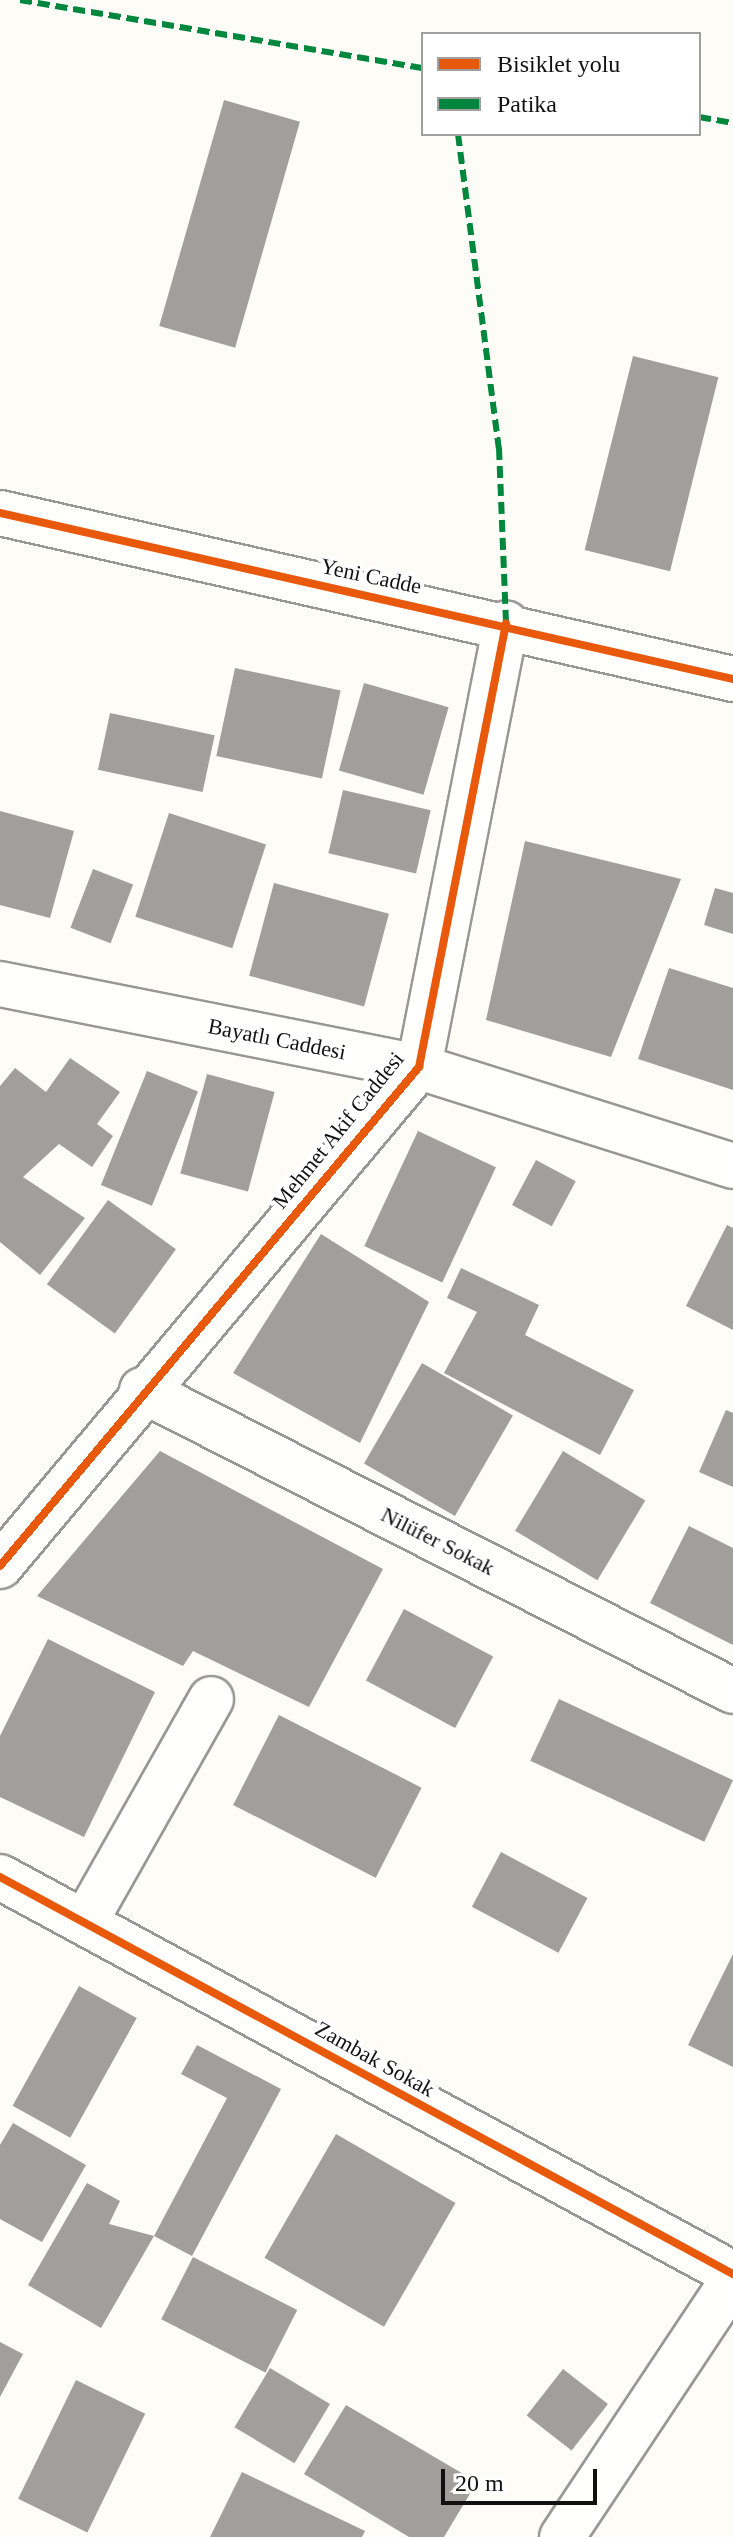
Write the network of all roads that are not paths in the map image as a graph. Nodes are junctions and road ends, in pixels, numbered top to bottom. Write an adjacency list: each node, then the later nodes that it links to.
1 (0, 513): 2 (street, Yeni Cadde)
2 (506, 623): 3 (street, Yeni Cadde); 5 (street, Mehmet Akif Caddesi)
3 (733, 679)
4 (0, 984): 5 (street, Bayatlı Caddesi)
5 (419, 1067): 6 (street, Bayatlı Caddesi); 7 (street, Mehmet Akif Caddesi)
6 (733, 1166)
7 (142, 1390): 8 (street, Mehmet Akif Caddesi); 9 (street, Nilüfer Sokak)
8 (0, 1566)
9 (733, 1691)
10 (211, 1699): 12 (street)
11 (0, 1877): 12 (street, Zambak Sokak)
12 (85, 1922): 13 (street, Zambak Sokak)
13 (733, 2277): 14 (street)
14 (562, 2537)

